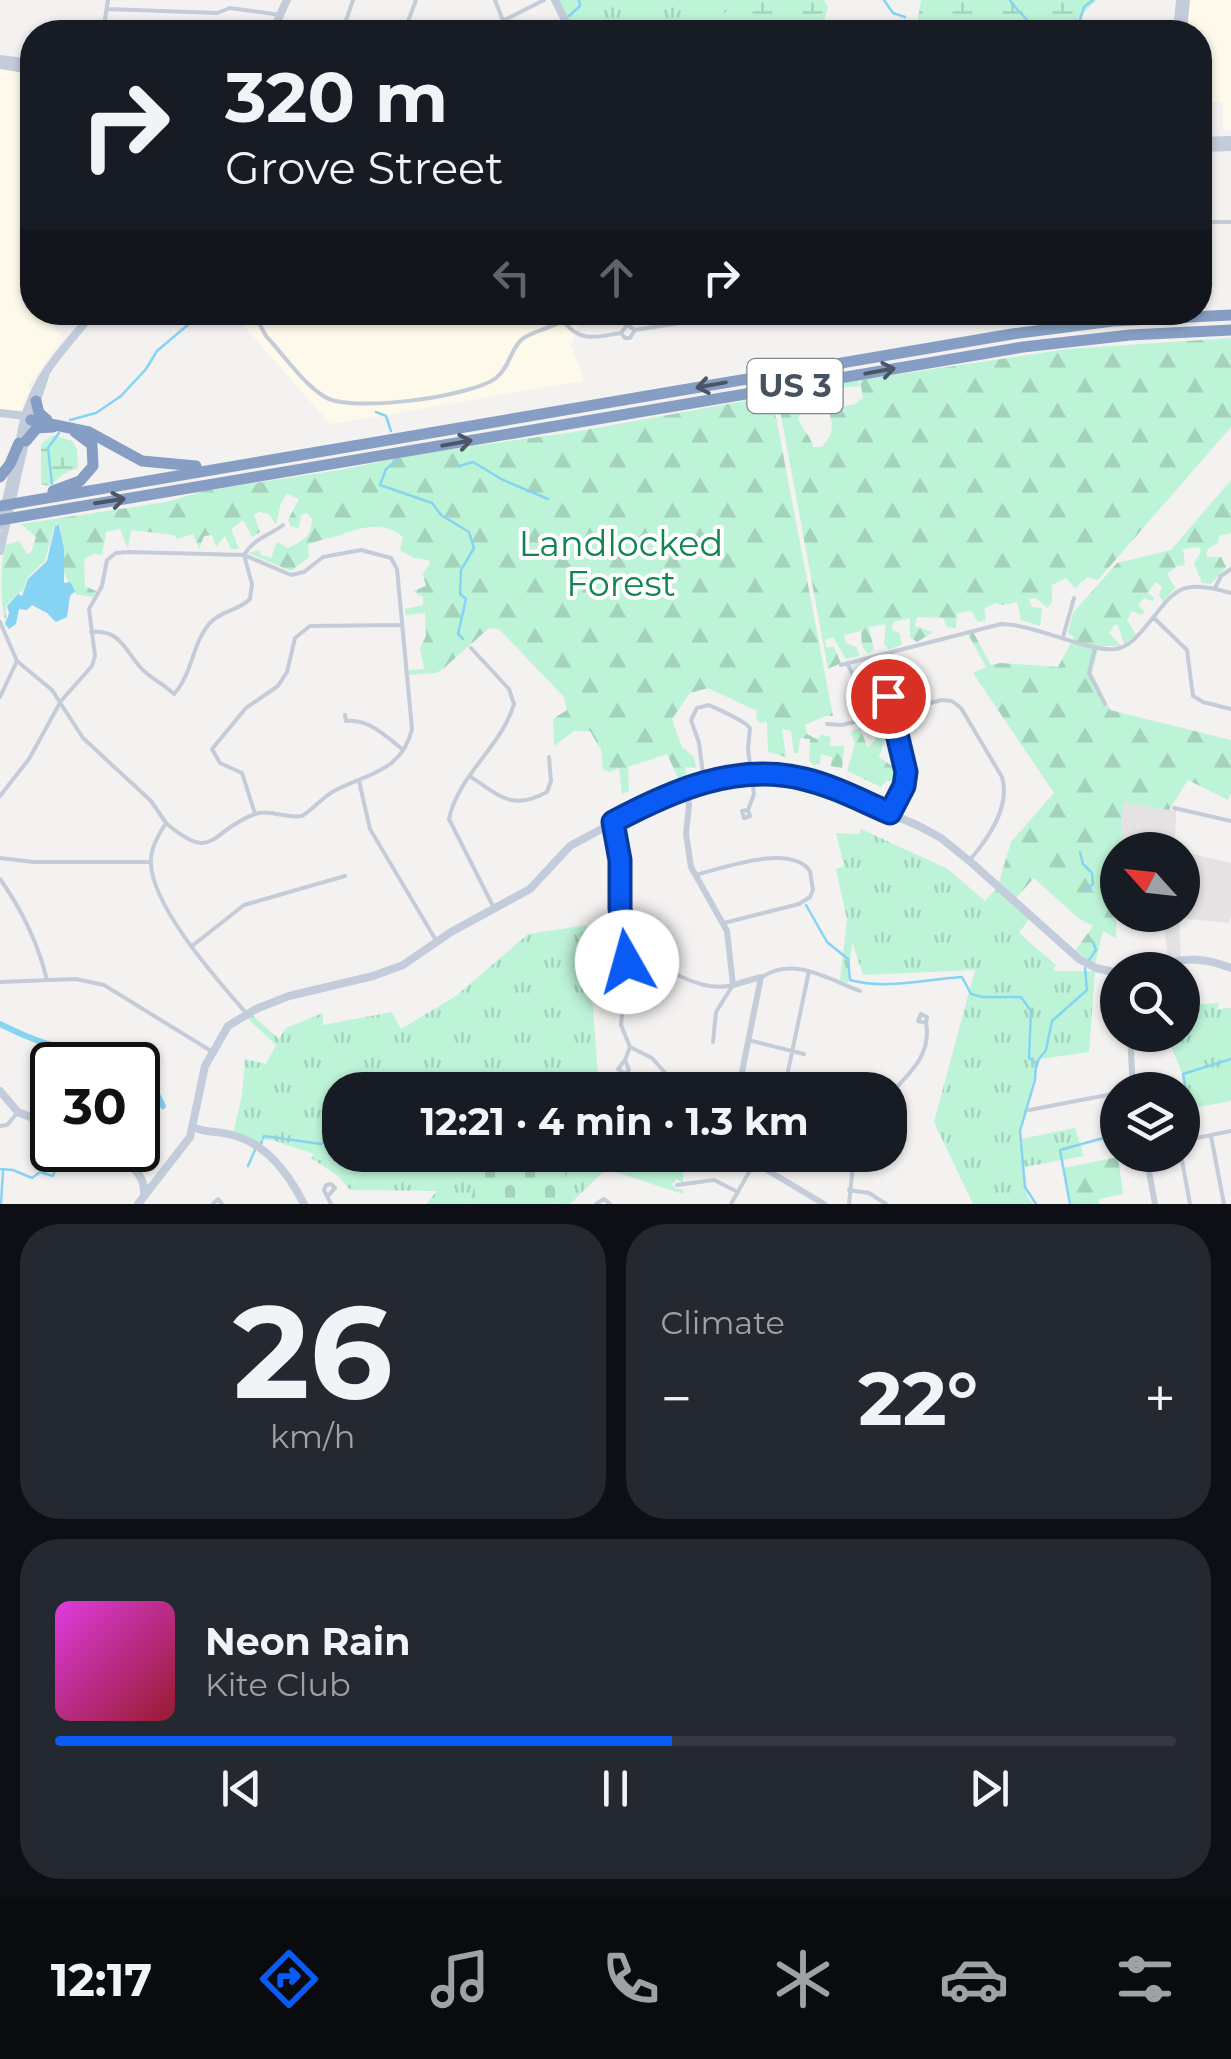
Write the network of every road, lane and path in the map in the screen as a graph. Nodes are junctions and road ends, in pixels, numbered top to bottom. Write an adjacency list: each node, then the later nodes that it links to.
1 (108, 0): 4 (street)
2 (287, 0): 5 (main road)
3 (544, 0): 8 (street)
4 (107, 9): 5 (street); 6 (street)
5 (282, 16): 7 (main road)
6 (105, 20)
7 (280, 20)
8 (504, 20)
9 (83, 325): 18 (main road)
10 (261, 325): 11 (street)
11 (556, 325)
12 (567, 325): 17 (street)
13 (666, 325): 15 (street)
14 (1082, 325): 24 (highway, US 3, one-way to 24)
15 (634, 330): 17 (street); 17 (street)
16 (1231, 330): 28 (highway, US 3, one-way to 16)
17 (621, 333)
18 (46, 371): 19 (main road); 21 (main road)
19 (36, 401): 21 (main road); 22 (highway)
20 (3, 416): 21 (main road); 23 (main road)
21 (29, 418): 22 (highway); 23 (main road)
22 (50, 423): 24 (highway)
23 (22, 438): 25 (highway); 26 (highway); 28 (main road); 30 (main road)
24 (260, 461): 26 (highway, US 3)
25 (0, 477)
26 (18, 501): 27 (highway, US 3)
27 (0, 506)
28 (4, 521)
29 (283, 525): 31 (street)
30 (0, 551)
31 (244, 555): 38 (street); 39 (street); 39 (street)
32 (1231, 570): 33 (street)
33 (1215, 588): 34 (street); 36 (street)
34 (1231, 593)
35 (1074, 598): 40 (street)
36 (1154, 618): 41 (street); 47 (street)
37 (0, 622): 43 (street)
38 (400, 625): 51 (street); 62 (street)
39 (91, 632): 45 (street)
40 (1064, 637): 41 (street); 48 (street)
41 (1096, 646): 46 (street)
42 (471, 648): 54 (street)
43 (18, 661): 44 (street); 45 (street)
44 (0, 697)
45 (60, 702): 58 (street); 64 (street)
46 (1105, 704)
47 (1231, 709)
48 (892, 712): 50 (street); 61 (street); 67 (street)
49 (356, 719): 51 (street)
50 (827, 724)
51 (402, 749): 55 (street)
52 (548, 758): 54 (street)
53 (750, 775): 56 (main road); 56 (street); 60 (street); 61 (main road)
54 (470, 776): 72 (street)
55 (359, 781): 62 (street); 74 (street)
56 (704, 782): 57 (main road)
57 (686, 787): 65 (main road); 70 (street)
58 (0, 796)
59 (1174, 808): 63 (street)
60 (748, 810)
61 (890, 813): 67 (main road)
62 (256, 814): 64 (street)
63 (1231, 821)
64 (166, 822): 68 (street)
65 (613, 822): 72 (main road); 77 (street)
66 (0, 858): 68 (street)
67 (969, 860): 79 (main road)
68 (151, 862): 75 (street)
69 (345, 876): 75 (street)
70 (694, 876): 73 (street); 73 (street)
71 (0, 880): 82 (street)
72 (494, 908): 74 (main road)
73 (724, 923): 84 (street)
74 (437, 942): 86 (main road)
75 (192, 946): 86 (street)
76 (1200, 960): 78 (main road)
77 (627, 962): 84 (street); 90 (street)
78 (1231, 968)
79 (1100, 969)
80 (808, 970): 81 (street); 85 (street); 91 (street)
81 (762, 977): 84 (street); 88 (street)
82 (47, 980): 83 (street); 92 (street)
83 (0, 982)
84 (733, 985): 89 (street)
85 (860, 992)
86 (247, 1014): 92 (main road)
87 (926, 1023): 98 (street)
88 (748, 1040): 91 (street); 96 (street)
89 (712, 1042)
90 (630, 1047): 94 (street); 95 (street)
91 (792, 1050): 93 (street); 97 (street)
92 (211, 1051): 105 (main road)
93 (804, 1054)
94 (625, 1060)
95 (665, 1072)
96 (740, 1072)
97 (788, 1072)
98 (907, 1074)
99 (0, 1091): 102 (main road)
100 (1100, 1097): 101 (street)
101 (1029, 1110)
102 (18, 1112): 103 (main road); 104 (street)
103 (30, 1117)
104 (0, 1126)
105 (193, 1127): 107 (main road); 110 (main road)
106 (1231, 1131): 108 (street)
107 (205, 1132): 110 (main road); 127 (main road)
108 (1211, 1136): 109 (street); 137 (street)
109 (1200, 1138)
110 (185, 1144): 117 (main road)
111 (136, 1172): 118 (main road)
112 (749, 1172): 121 (street)
113 (768, 1172): 132 (street)
114 (852, 1172): 120 (street)
115 (1149, 1172): 135 (street)
116 (1184, 1172): 136 (street)
117 (160, 1174): 118 (main road); 122 (main road)
118 (140, 1176): 122 (main road)
119 (677, 1185): 121 (street)
120 (849, 1190): 133 (street); 134 (street)
121 (738, 1192): 131 (street)
122 (144, 1194): 124 (main road)
123 (328, 1196): 128 (street)
124 (138, 1204)
125 (213, 1204): 126 (street)
126 (222, 1204)
127 (304, 1204)
128 (331, 1204)
129 (596, 1204): 130 (street)
130 (610, 1204)
131 (731, 1204)
132 (824, 1204)
133 (849, 1204)
134 (886, 1204)
135 (1155, 1204)
136 (1190, 1204)
137 (1224, 1204)

